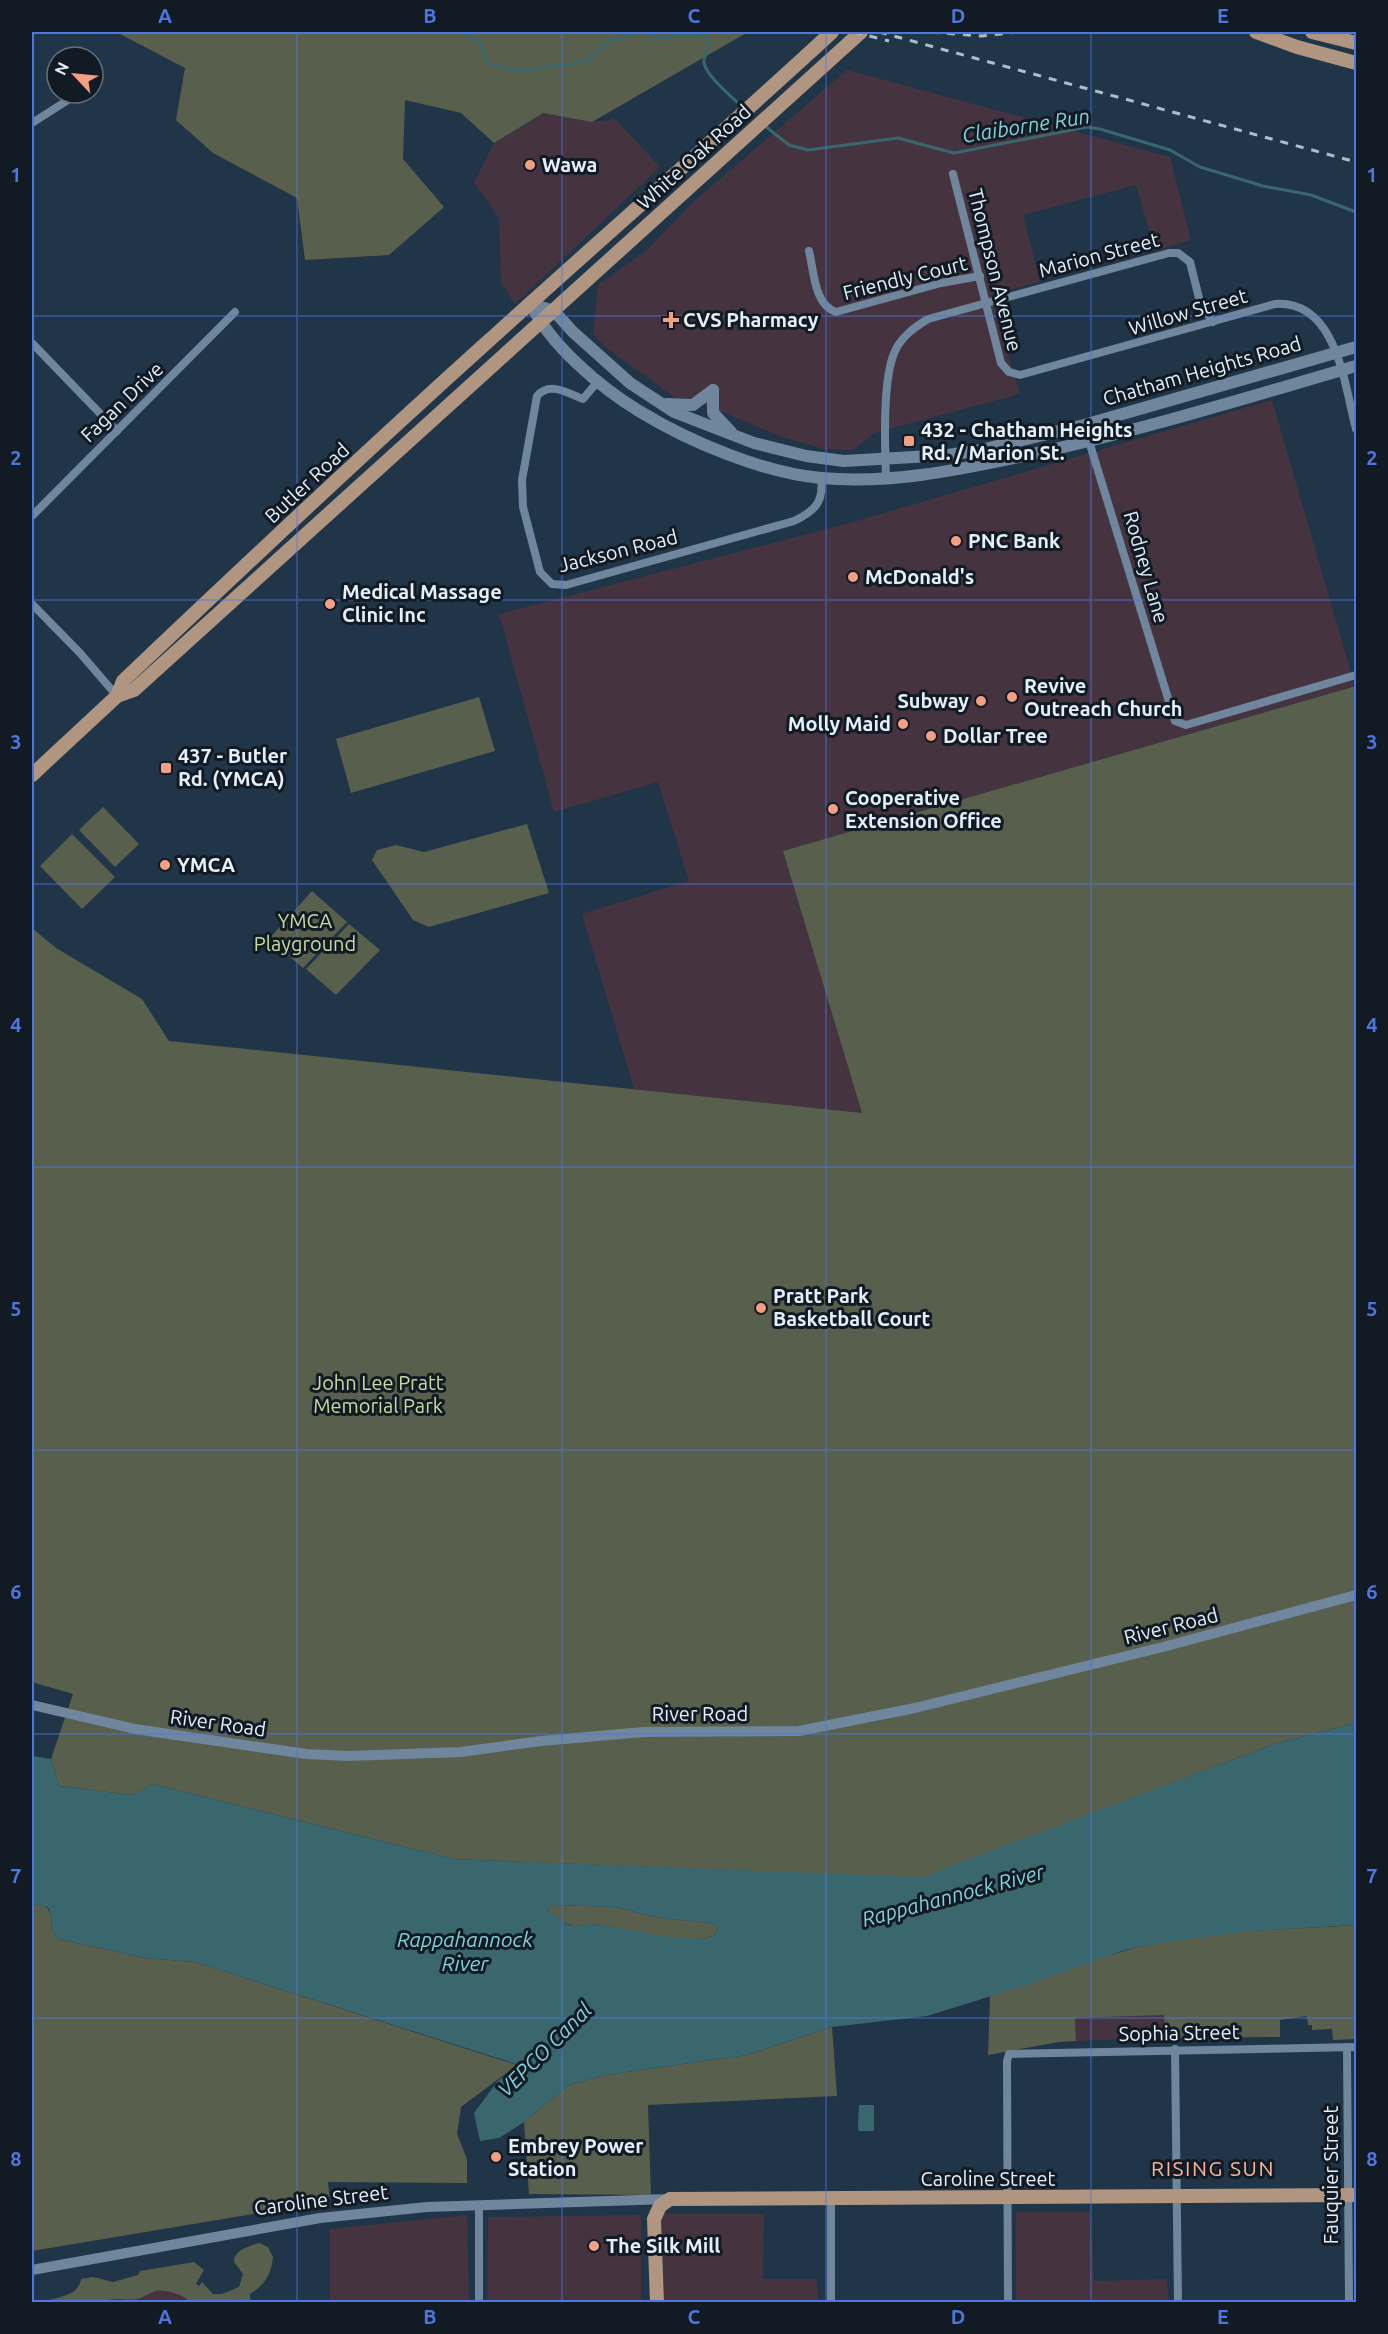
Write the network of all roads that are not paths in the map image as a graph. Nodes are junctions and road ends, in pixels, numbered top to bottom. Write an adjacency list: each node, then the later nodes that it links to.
1 (832, 32): 13 (main road, White Oak Road)
2 (861, 32): 14 (main road, White Oak Road)
3 (1256, 32): 6 (main road)
4 (1312, 32): 5 (main road)
5 (1356, 43)
6 (1356, 63)
7 (60, 105): 8 (street)
8 (32, 123)
9 (953, 174): 11 (street, Thompson Avenue)
10 (809, 251): 11 (street, Friendly Court)
11 (980, 276): 12 (street, Thompson Avenue)
12 (987, 303): 16 (street, Marion Street); 23 (street, Thompson Avenue); 31 (street)
13 (531, 304): 14 (main road); 17 (main road, Chatham Heights Road); 37 (main road, Butler Road)
14 (554, 311): 17 (main road, White Oak Road); 25 (main road, Chatham Heights Road)
15 (235, 312): 28 (street, Fagan Drive)
16 (1213, 322): 20 (street, Willow Street); 23 (street, Willow Street)
17 (540, 324): 24 (main road, Chatham Heights Road); 37 (main road, Butler Road)
18 (32, 343): 28 (street)
19 (1356, 347): 20 (main road, Chatham Heights Road)
20 (1334, 353): 22 (street, Willow Street); 26 (main road, Chatham Heights Road)
21 (1356, 366): 22 (main road, Chatham Heights Road)
22 (1340, 371): 27 (street, Willow Street); 30 (main road, Chatham Heights Road)
23 (1009, 372)
24 (598, 380): 32 (main road, Chatham Heights Road); 32 (street, Jackson Road)
25 (658, 403): 29 (main road, Chatham Heights Road); 29 (main road)
26 (1084, 425): 30 (street, Rodney Lane); 31 (main road, Chatham Heights Road)
27 (1356, 429)
28 (117, 430): 34 (street, Fagan Drive)
29 (737, 437): 31 (main road, Chatham Heights Road)
30 (1091, 442): 33 (main road, Chatham Heights Road); 36 (street, Rodney Lane)
31 (885, 460): 33 (street)
32 (821, 478): 33 (main road, Chatham Heights Road)
33 (886, 480)
34 (32, 516)
35 (32, 604): 37 (street)
36 (1356, 675)
37 (117, 696): 38 (main road, Butler Road)
38 (32, 775)
39 (1356, 1595): 40 (street, River Road)
40 (32, 1705)
41 (1347, 2048): 42 (street, Sophia Street); 43 (street, Sophia Street); 44 (street, Fauquier Street)
42 (1356, 2048)
43 (1175, 2049): 45 (street); 46 (street, Sophia Street)
44 (1352, 2195): 45 (main road, Caroline Street); 58 (street, Fauquier Street)
45 (1177, 2197): 46 (main road, Caroline Street); 57 (street)
46 (1007, 2198): 48 (main road, Caroline Street); 56 (street)
47 (670, 2199): 48 (main road, Caroline Street); 49 (street, Caroline Street); 51 (main road)
48 (831, 2200): 55 (street)
49 (620, 2202): 50 (street, Caroline Street); 51 (street, Caroline Street)
50 (479, 2206): 52 (street, Caroline Street); 53 (street)
51 (654, 2219): 54 (main road)
52 (32, 2270)
53 (480, 2302)
54 (657, 2302)
55 (831, 2302)
56 (1008, 2302)
57 (1178, 2302)
58 (1349, 2302)

